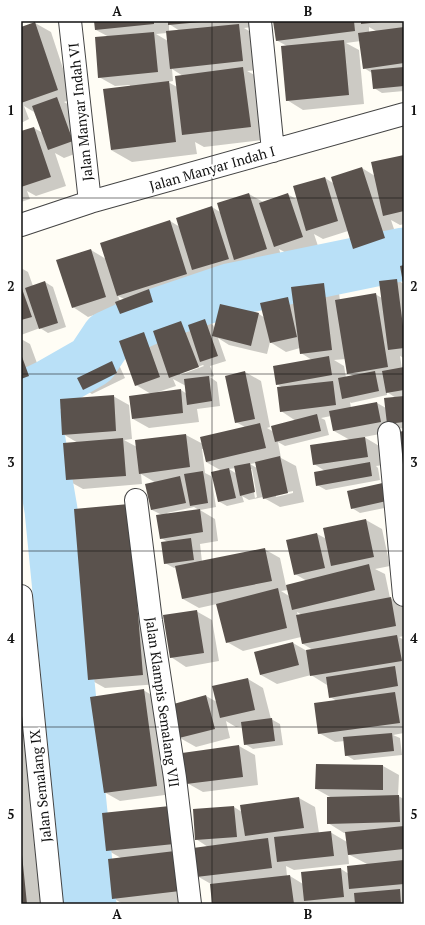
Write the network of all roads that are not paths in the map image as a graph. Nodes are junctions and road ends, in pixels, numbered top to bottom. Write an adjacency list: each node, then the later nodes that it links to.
1 (70, 21): 5 (street, Jalan Manyar Indah VI)
2 (260, 21): 4 (street)
3 (404, 114): 4 (street, Jalan Manyar Indah I)
4 (273, 151): 5 (street, Jalan Manyar Indah I)
5 (90, 202): 6 (street, Jalan Manyar Indah I)
6 (21, 225)
7 (389, 433): 10 (street)
8 (136, 500): 12 (street, Jalan Klampis Semalang VII)
9 (21, 596): 11 (street, Jalan Semalang IX)
10 (404, 596)
11 (52, 904)
12 (190, 904)

